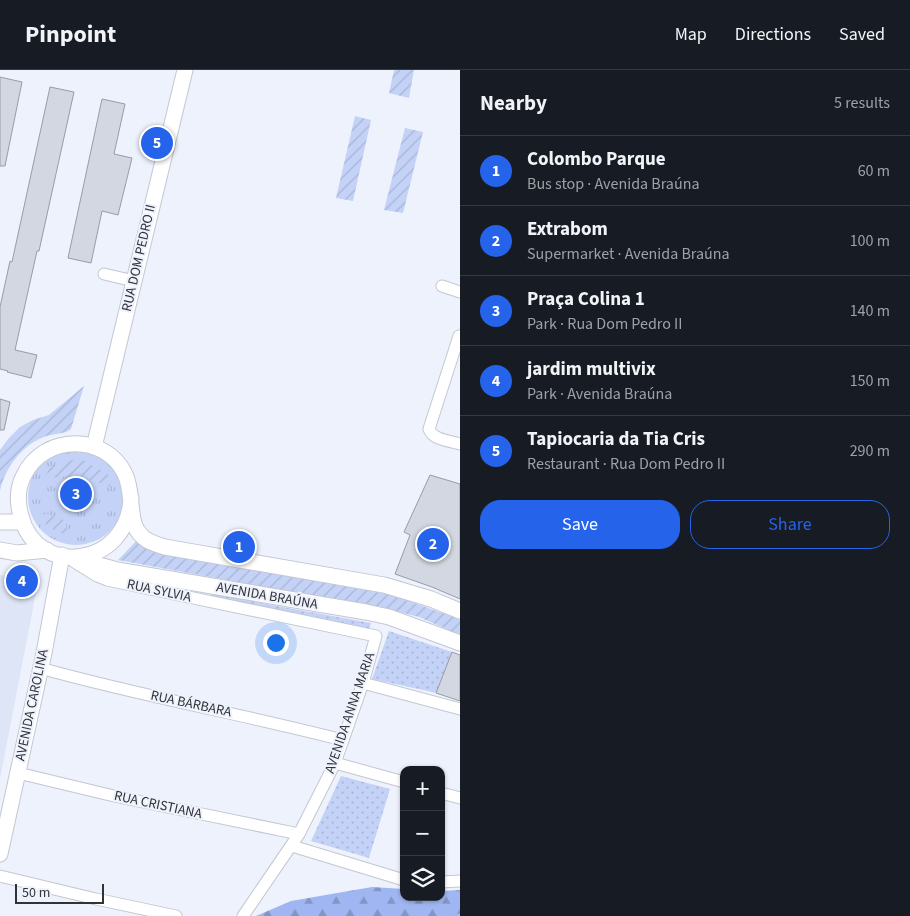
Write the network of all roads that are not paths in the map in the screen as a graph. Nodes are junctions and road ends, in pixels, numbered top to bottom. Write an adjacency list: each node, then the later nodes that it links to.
1 (185, 70): 3 (street, RUA DOM PEDRO II)
2 (104, 274): 3 (street)
3 (134, 280): 9 (street, RUA DOM PEDRO II)
4 (442, 286): 5 (street)
5 (460, 292)
6 (459, 336): 7 (street)
7 (457, 352): 8 (street)
8 (460, 444)
9 (94, 447): 10 (street); 12 (street)
10 (131, 498): 14 (street); 15 (street)
11 (0, 522): 12 (street)
12 (22, 522): 14 (street)
13 (0, 550): 14 (street, AVENIDA BRAÚNA)
14 (61, 555): 16 (street, RUA SYLVIA); 17 (street, AVENIDA BRAÚNA); 18 (street, AVENIDA CAROLINA)
15 (460, 611)
16 (376, 636): 19 (street, AVENIDA ANNA MARIA)
17 (460, 643)
18 (40, 668): 21 (street, RUA BÁRBARA); 23 (street, AVENIDA CAROLINA)
19 (364, 683): 20 (street); 21 (street, AVENIDA ANNA MARIA)
20 (460, 709)
21 (343, 740): 22 (street, AVENIDA ANNA MARIA)
22 (335, 763): 24 (street); 27 (street, AVENIDA ANNA MARIA)
23 (18, 773): 27 (street, RUA CRISTIANA); 29 (street, AVENIDA CAROLINA)
24 (400, 781)
25 (445, 793): 26 (street)
26 (460, 798)
27 (299, 834): 28 (street, AVENIDA ANNA MARIA)
28 (292, 846): 31 (street); 35 (street, AVENIDA ANNA MARIA)
29 (0, 854)
30 (0, 876): 34 (street)
31 (400, 879)
32 (460, 881): 33 (street)
33 (445, 882)
34 (176, 916)
35 (243, 916)

